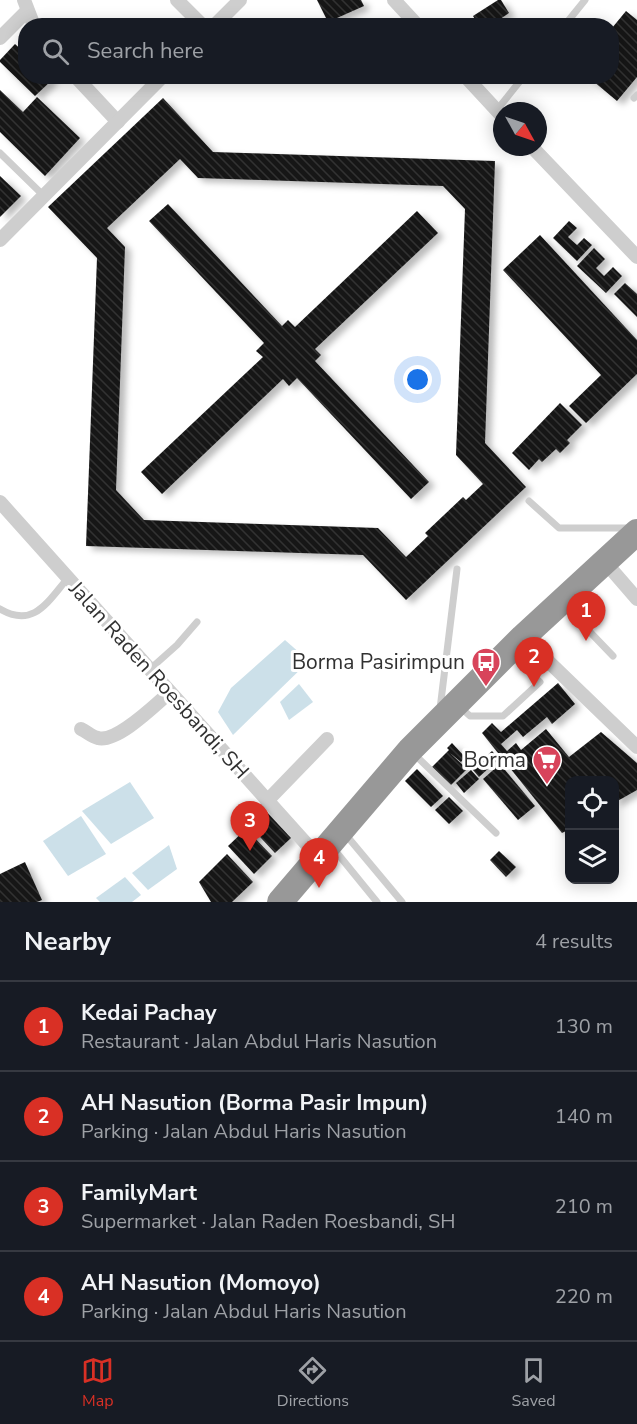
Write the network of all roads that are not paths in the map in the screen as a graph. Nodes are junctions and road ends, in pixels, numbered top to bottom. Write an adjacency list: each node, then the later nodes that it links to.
1 (177, 0): 6 (street)
2 (240, 0): 7 (street)
3 (394, 0): 8 (street)
4 (585, 0): 9 (lane)
5 (25, 6): 10 (street)
6 (195, 18)
7 (222, 18)
8 (411, 18)
9 (570, 18)
10 (0, 38)
11 (82, 84): 17 (street)
12 (155, 84): 17 (street)
13 (472, 84): 16 (street)
14 (519, 84): 15 (lane)
15 (506, 102)
16 (493, 106)
17 (118, 122): 20 (street)
18 (0, 153): 20 (lane)
19 (541, 156): 22 (street)
20 (44, 196): 21 (street)
21 (0, 239)
22 (637, 257)
23 (529, 501): 25 (lane)
24 (0, 502): 28 (street, Jalan Raden Roesbandi, SH)
25 (637, 530): 26 (highway)
26 (604, 562): 29 (street); 30 (highway)
27 (457, 569): 38 (lane)
28 (68, 578): 31 (lane); 35 (street, Jalan Raden Roesbandi, SH)
29 (637, 599)
30 (561, 602): 33 (highway); 34 (lane)
31 (0, 609)
32 (197, 622): 35 (lane)
33 (515, 644): 37 (highway); 37 (lane); 41 (street)
34 (613, 656)
35 (149, 670): 36 (street, Jalan Raden Roesbandi, SH)
36 (169, 693): 39 (street); 43 (street, Jalan Raden Roesbandi, SH)
37 (456, 703): 38 (highway)
38 (439, 721): 42 (highway)
39 (81, 729)
40 (327, 739): 43 (street)
41 (637, 747)
42 (410, 750): 44 (lane); 45 (highway)
43 (267, 801): 45 (street, Jalan Raden Roesbandi, SH)
44 (496, 833)
45 (330, 844): 46 (highway); 47 (lane); 48 (lane)
46 (280, 902)
47 (377, 902)
48 (402, 902)

